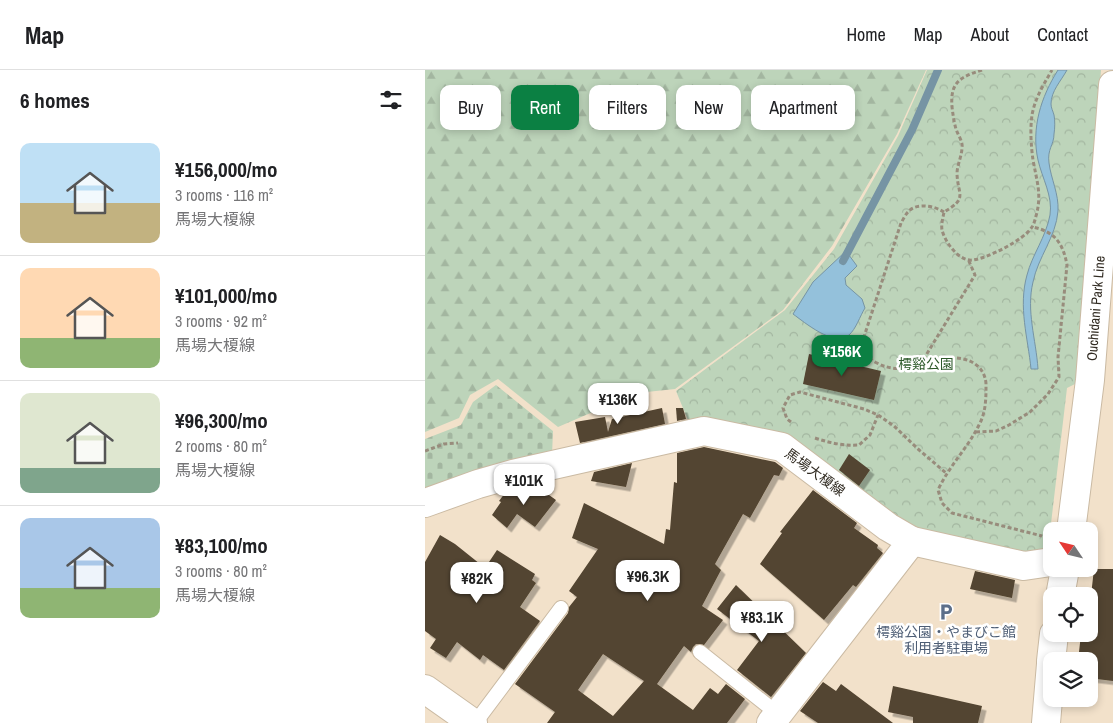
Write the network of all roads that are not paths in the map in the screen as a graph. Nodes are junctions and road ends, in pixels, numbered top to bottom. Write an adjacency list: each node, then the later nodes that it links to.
1 (1113, 85): 3 (street, Ouchidani Park Line)
2 (425, 503): 4 (street, 馬場大榎線)
3 (1072, 522)
4 (912, 542): 5 (street); 10 (street)
5 (1043, 563)
6 (561, 608): 11 (lane)
7 (700, 652): 10 (lane)
8 (425, 689): 11 (street)
9 (1047, 707): 12 (street)
10 (775, 718)
11 (474, 723)
12 (1046, 723)

